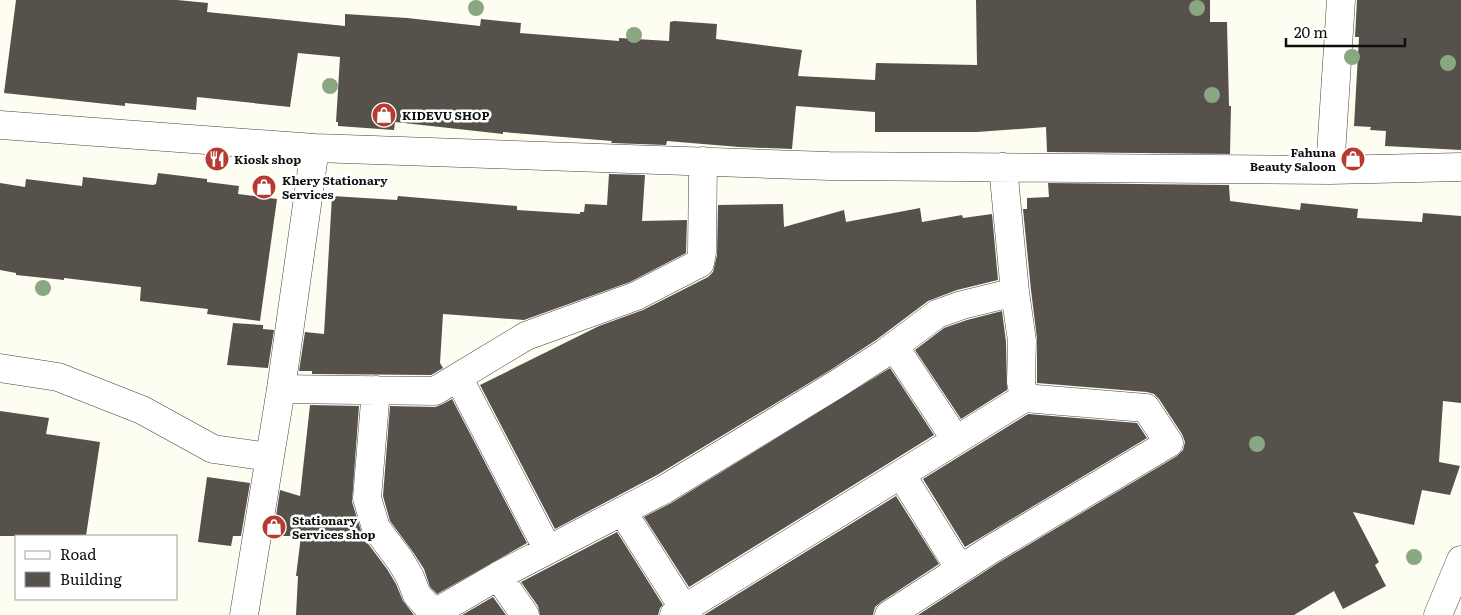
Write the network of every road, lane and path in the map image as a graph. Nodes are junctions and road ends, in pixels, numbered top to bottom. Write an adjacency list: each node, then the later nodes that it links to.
1 (1341, 0): 7 (street)
2 (0, 125): 3 (street)
3 (315, 148): 4 (street); 12 (street)
4 (703, 161): 6 (street); 11 (street)
5 (1461, 167): 7 (street)
6 (1003, 168): 7 (street); 8 (street)
7 (1330, 170)
8 (1015, 292): 9 (street); 14 (street)
9 (894, 346): 15 (street); 18 (street)
10 (0, 368): 16 (street)
11 (458, 377): 13 (street); 19 (street)
12 (281, 389): 13 (street); 16 (street)
13 (376, 390): 23 (street)
14 (1024, 398): 15 (street); 21 (street)
15 (956, 440): 17 (street)
16 (269, 457): 25 (street)
17 (901, 474): 21 (street); 24 (street)
18 (622, 511): 19 (street); 24 (street)
19 (548, 550): 22 (street)
20 (1461, 560): 28 (street)
21 (960, 568): 27 (street)
22 (498, 576): 23 (street); 26 (street)
23 (438, 613)
24 (682, 613)
25 (244, 615)
26 (525, 615)
27 (889, 615)
28 (1438, 615)

